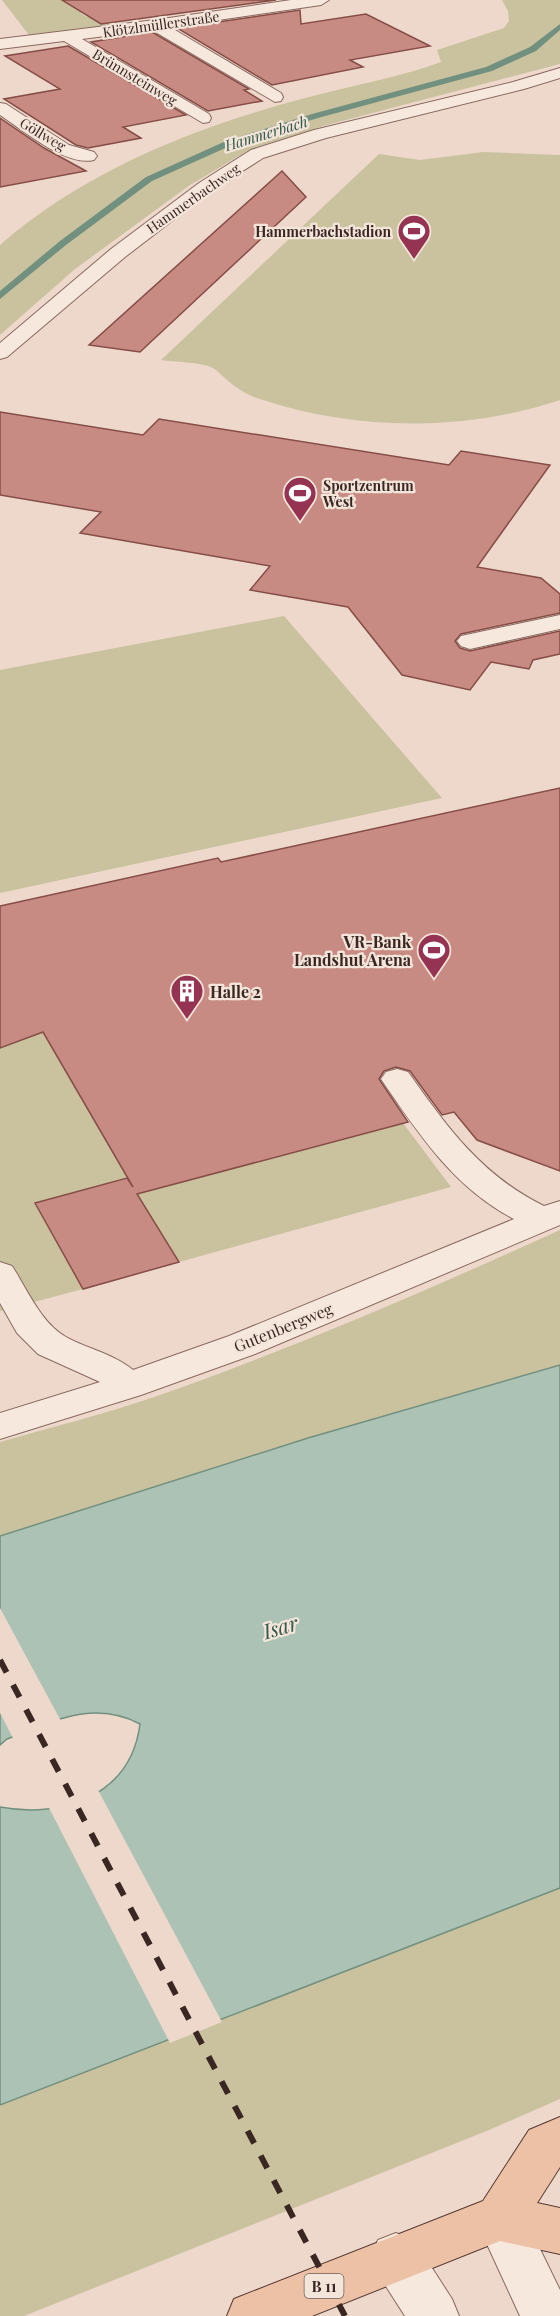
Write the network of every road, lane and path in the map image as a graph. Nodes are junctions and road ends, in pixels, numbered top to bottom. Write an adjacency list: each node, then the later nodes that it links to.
1 (321, 0): 2 (street, Klötzlmüllerstraße)
2 (155, 25): 4 (street, Klötzlmüllerstraße); 7 (street)
3 (0, 28): 5 (street)
4 (67, 36): 5 (street, Klötzlmüllerstraße); 9 (street, Brünnsteinweg)
5 (6, 44)
6 (560, 74): 11 (street, Hammerbachweg)
7 (275, 97)
8 (0, 108): 10 (street, Göllweg)
9 (203, 118)
10 (88, 156)
11 (0, 353)
12 (560, 622): 13 (street)
13 (470, 641)
14 (397, 1079): 15 (street)
15 (551, 1215): 17 (street, Gutenbergweg)
16 (0, 1274): 17 (street)
17 (128, 1386): 18 (street, Gutenbergweg)
18 (0, 1426)
19 (560, 2139): 20 (main road)
20 (500, 2217): 21 (main road); 22 (main road, B 11); 25 (street)
21 (560, 2231)
22 (396, 2256): 23 (main road, B 11); 24 (street)
23 (252, 2316)
24 (434, 2316)
25 (546, 2316)

